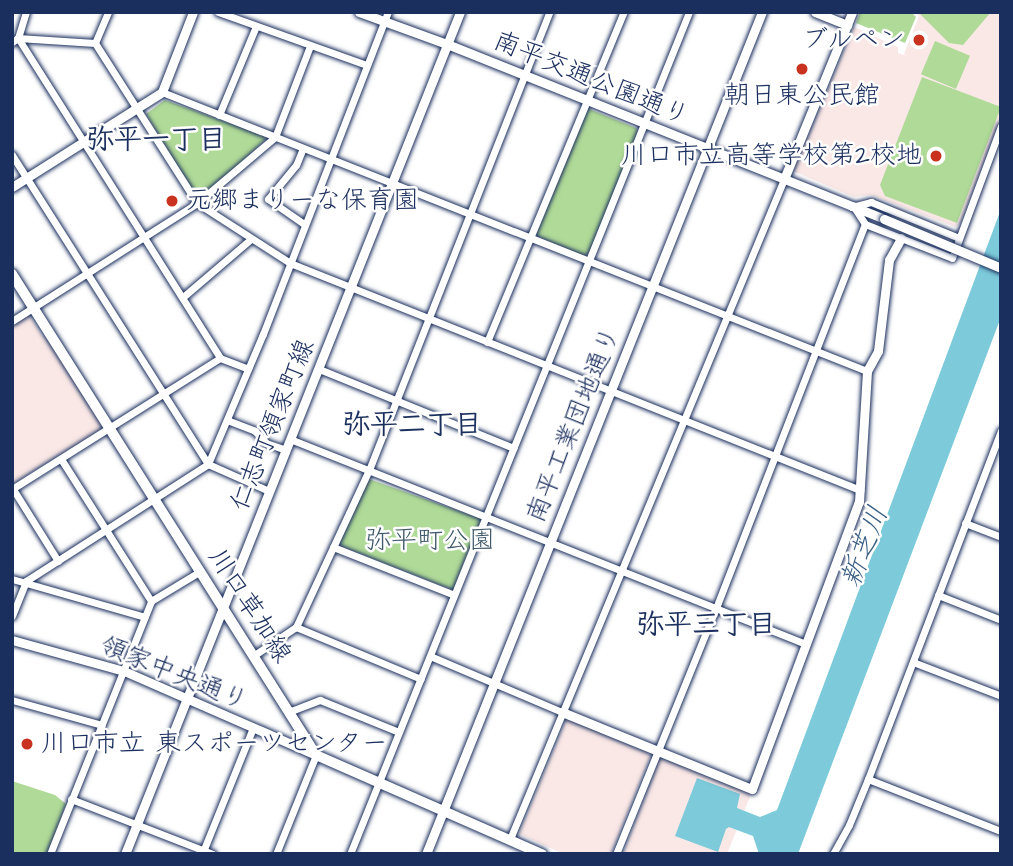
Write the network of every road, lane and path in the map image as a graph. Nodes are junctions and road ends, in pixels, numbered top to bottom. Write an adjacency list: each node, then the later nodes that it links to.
1 (26, 12): 16 (street)
2 (108, 12): 17 (street)
3 (193, 12): 22 (street)
4 (218, 12): 15 (street)
5 (359, 12): 13 (street, 南平交通公園通り)
6 (460, 12): 18 (street, 仁志町領家町線)
7 (549, 12): 21 (street)
8 (624, 12): 23 (street)
9 (689, 12): 26 (street)
10 (762, 12): 31 (street, 南平工業団地通り)
11 (815, 12): 14 (street)
12 (852, 12): 14 (street)
13 (386, 17): 18 (street, 南平交通公園通り); 20 (street)
14 (847, 25): 35 (street)
15 (256, 26): 19 (street); 25 (street)
16 (15, 40): 17 (street); 29 (street)
17 (95, 43): 24 (street)
18 (447, 44): 21 (street, 南平交通公園通り); 36 (street, 仁志町領家町線)
19 (310, 46): 20 (street); 28 (street)
20 (367, 65): 33 (street)
21 (525, 76): 23 (street, 南平交通公園通り); 40 (street)
22 (162, 92): 24 (street); 25 (street)
23 (585, 99): 26 (street, 南平交通公園通り); 44 (street)
24 (137, 110): 29 (street); 38 (street)
25 (219, 115): 28 (street)
26 (645, 123): 31 (street, 南平交通公園通り); 48 (street)
27 (1001, 126): 46 (street)
28 (275, 137): 30 (street); 38 (street)
29 (84, 143): 34 (street); 43 (street)
30 (303, 148): 33 (street); 41 (street)
31 (708, 148): 35 (street, 南平交通公園通り); 53 (street, 南平工業団地通り)
32 (12, 155): 34 (street)
33 (330, 159): 36 (street); 41 (street)
34 (27, 178): 37 (street); 52 (street)
35 (784, 179): 39 (street, 南平交通公園通り); 57 (street)
36 (392, 184): 40 (street); 54 (street, 仁志町領家町線)
37 (12, 187)
38 (197, 203): 43 (street); 47 (street)
39 (853, 207): 42 (street); 46 (street); 50 (street, 南平交通公園通り, bridge)
40 (470, 214): 44 (street); 58 (street)
41 (304, 224): 49 (street)
42 (865, 224): 45 (street); 61 (street)
43 (144, 237): 52 (street); 55 (street)
44 (530, 237): 48 (street); 60 (street)
45 (901, 238): 46 (street); 66 (street)
46 (959, 238)
47 (251, 239): 49 (street); 55 (street)
48 (589, 261): 53 (street); 63 (street)
49 (290, 263): 54 (street); 64 (street)
50 (1001, 268)
51 (12, 274): 56 (main road, 川口草加線)
52 (88, 274): 56 (street); 68 (street)
53 (653, 286): 57 (street); 67 (street, 南平工業団地通り)
54 (351, 288): 58 (street); 65 (street, 仁志町領家町線)
55 (183, 297): 62 (street)
56 (33, 307): 59 (street); 72 (main road, 川口草加線)
57 (728, 315): 61 (street); 71 (street)
58 (429, 319): 60 (street); 69 (street)
59 (12, 321)
60 (487, 342): 63 (street)
61 (816, 350): 66 (street); 77 (street)
62 (220, 358): 64 (street); 68 (street)
63 (547, 365): 67 (street); 75 (street)
64 (248, 369): 70 (street)
65 (319, 369): 69 (street); 74 (street, 仁志町領家町線)
66 (867, 371): 82 (street)
67 (610, 391): 71 (street); 89 (street, 南平工業団地通り)
68 (163, 394): 72 (street); 79 (street)
69 (396, 401): 75 (street); 80 (street)
70 (227, 420): 76 (street); 79 (street)
71 (684, 422): 77 (street); 92 (street)
72 (109, 427): 78 (street); 84 (main road, 川口草加線)
73 (1001, 430): 86 (street)
74 (290, 439): 76 (street, 仁志町領家町線); 80 (street)
75 (514, 448): 85 (street)
76 (286, 450): 83 (street, 仁志町領家町線)
77 (775, 458): 82 (street); 99 (street)
78 (61, 459): 81 (street); 87 (street)
79 (208, 464): 83 (street); 84 (street)
80 (369, 470): 85 (street); 90 (street)
81 (13, 489): 91 (street)
82 (859, 490): 106 (street)
83 (270, 491): 100 (street, 仁志町領家町線)
84 (155, 500): 87 (street); 93 (main road, 川口草加線)
85 (486, 517): 89 (street); 96 (street)
86 (965, 523): 88 (street); 97 (street)
87 (107, 531): 91 (street); 98 (street)
88 (1001, 537)
89 (550, 542): 92 (street); 112 (street, 南平工業団地通り)
90 (333, 547): 96 (street); 104 (street)
91 (58, 562): 95 (street)
92 (621, 571): 99 (street); 117 (street)
93 (200, 572): 98 (street); 100 (main road, 川口草加線)
94 (12, 579): 95 (street)
95 (26, 581): 101 (street); 102 (street)
96 (454, 595): 108 (street)
97 (938, 595): 103 (street); 109 (street)
98 (151, 601): 102 (street)
99 (716, 608): 106 (street); 123 (street)
100 (222, 609): 107 (main road, 川口草加線); 115 (street, 仁志町領家町線)
101 (12, 616)
102 (145, 617): 110 (street)
103 (1001, 620)
104 (296, 627): 107 (street); 111 (street)
105 (12, 640): 110 (street, 領家中央通り)
106 (806, 644): 123 (street)
107 (254, 656): 116 (main road, 川口草加線)
108 (430, 656): 111 (street); 112 (street)
109 (913, 662): 113 (street); 125 (street)
110 (124, 671): 115 (street, 領家中央通り); 118 (street)
111 (421, 679): 121 (street)
112 (494, 684): 117 (street); 128 (street, 南平工業団地通り)
113 (1001, 696)
114 (12, 699): 118 (street)
115 (188, 699): 120 (street, 領家中央通り); 129 (street, 仁志町領家町線)
116 (291, 711): 119 (main road, 川口草加線); 121 (street)
117 (562, 712): 123 (street); 131 (street)
118 (102, 725): 127 (street)
119 (300, 726): 122 (street); 124 (main road, 川口草加線)
120 (253, 728): 122 (street, 領家中央通り); 132 (street)
121 (399, 732): 126 (street)
122 (287, 743): 124 (street, 領家中央通り)
123 (657, 751): 140 (street)
124 (316, 755): 126 (main road); 136 (street)
125 (868, 779): 130 (street); 141 (street)
126 (379, 782): 128 (main road); 137 (street)
127 (71, 799): 129 (street); 133 (street)
128 (444, 810): 131 (main road); 138 (street, 南平工業団地通り)
129 (136, 825): 132 (street); 134 (street, 仁志町領家町線)
130 (1001, 831)
131 (510, 839): 139 (main road)
132 (203, 852): 135 (street)
133 (50, 854)
134 (125, 854)
135 (214, 854)
136 (276, 854)
137 (350, 854)
138 (426, 854)
139 (542, 854)
140 (616, 854)
141 (833, 854)

